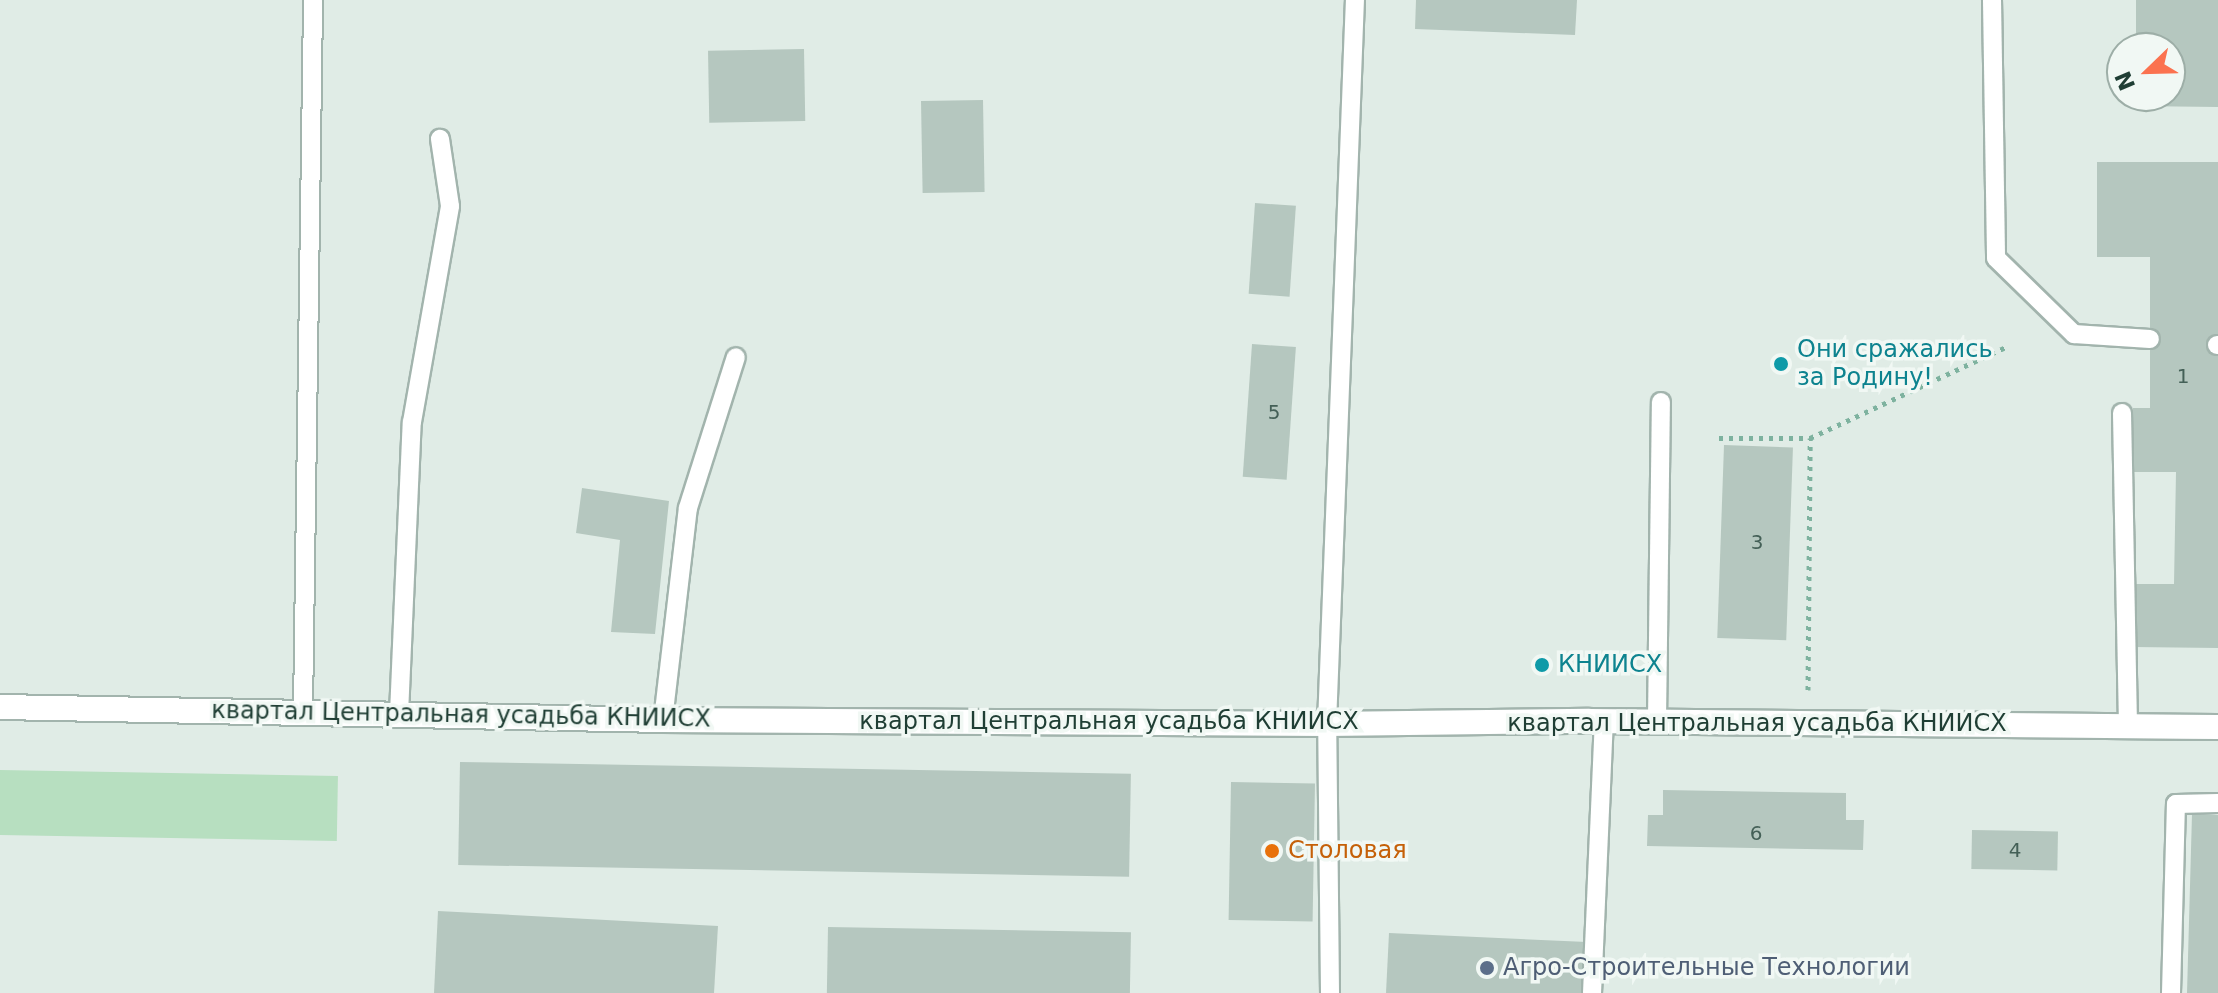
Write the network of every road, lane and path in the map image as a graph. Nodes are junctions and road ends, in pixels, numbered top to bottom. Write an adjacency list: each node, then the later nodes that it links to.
1 (313, 0): 14 (lane)
2 (1355, 0): 19 (lane)
3 (1992, 0): 5 (lane)
4 (440, 139): 15 (lane)
5 (2150, 339)
6 (2006, 347): 11 (path)
7 (736, 357): 16 (lane)
8 (1661, 402): 18 (lane)
9 (2122, 413): 20 (lane)
10 (1719, 438): 11 (path)
11 (1810, 438): 12 (path)
12 (1808, 690)
13 (0, 707): 14 (street, квартал Центральная усадьба КНИИСХ)
14 (303, 711): 15 (street, квартал Центральная усадьба КНИИСХ)
15 (399, 714): 16 (street, квартал Центральная усадьба КНИИСХ)
16 (663, 720): 19 (street, квартал Центральная усадьба КНИИСХ)
17 (1604, 721): 18 (street, квартал Центральная усадьба КНИИСХ); 19 (street, квартал Центральная усадьба КНИИСХ); 24 (lane)
18 (1657, 721): 20 (street, квартал Центральная усадьба КНИИСХ)
19 (1327, 724): 23 (lane)
20 (2128, 726): 21 (street, квартал Центральная усадьба КНИИСХ)
21 (2218, 727)
22 (2218, 803): 25 (lane)
23 (1330, 993)
24 (1592, 993)
25 (2171, 993)

